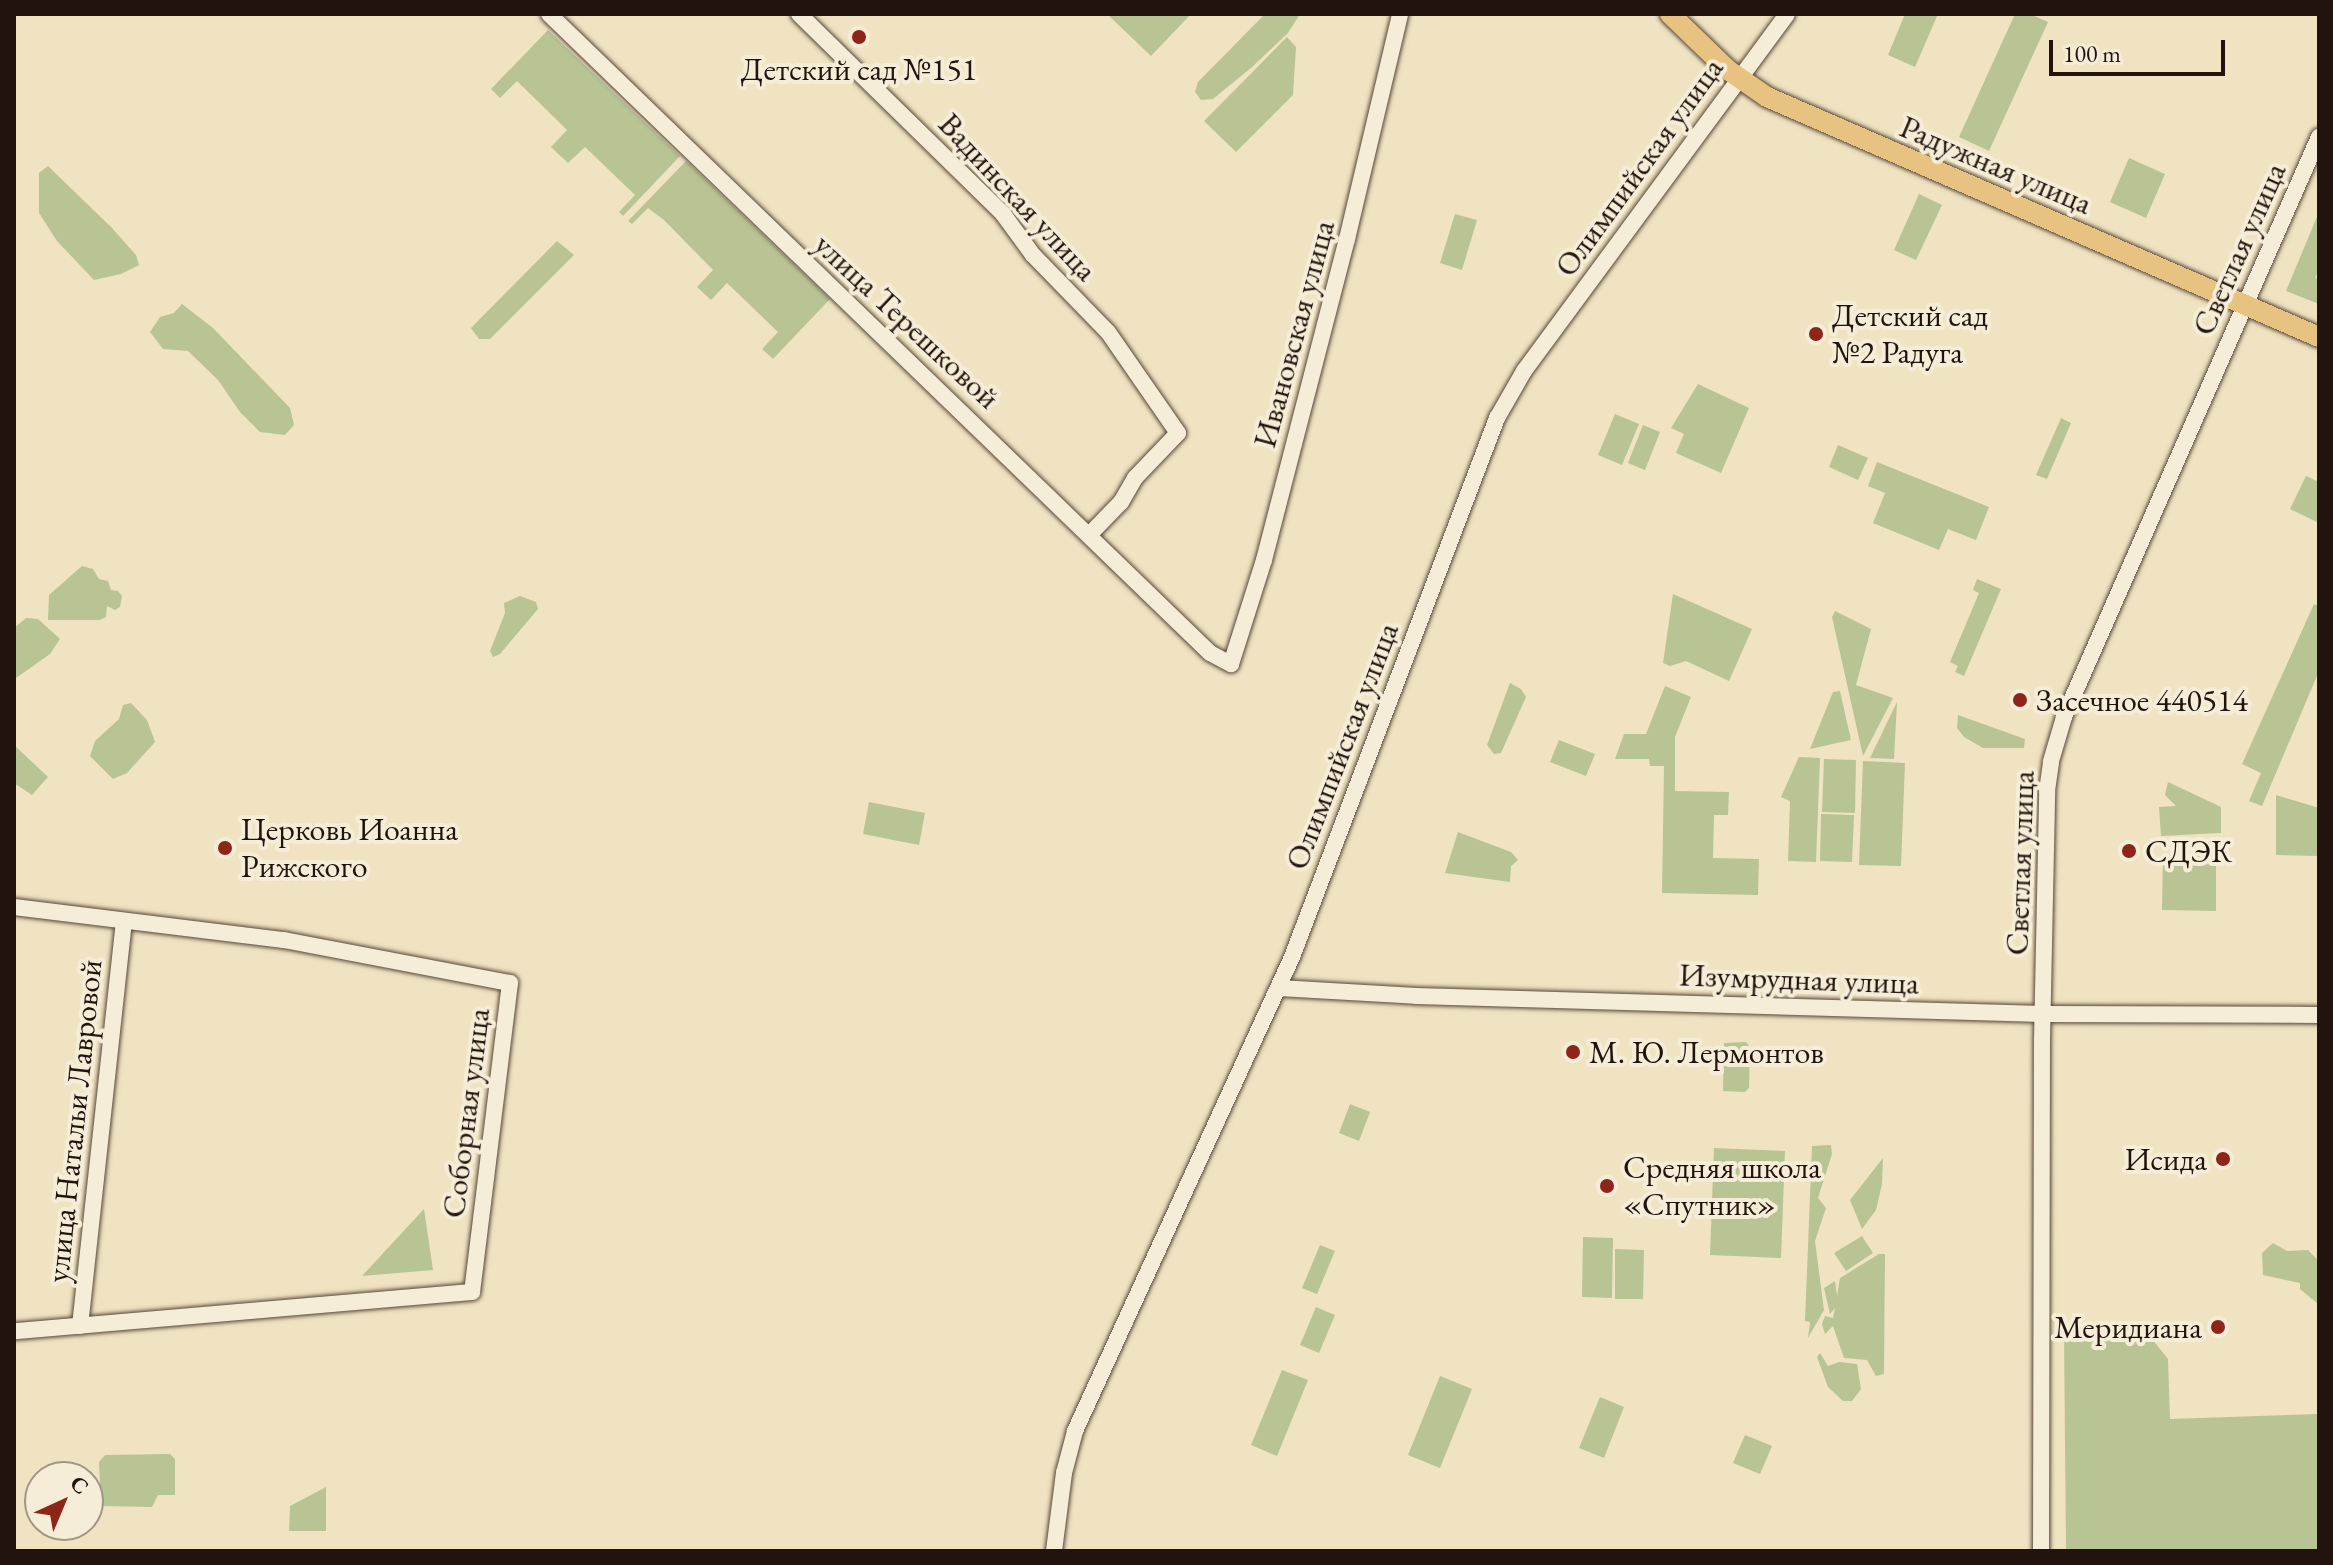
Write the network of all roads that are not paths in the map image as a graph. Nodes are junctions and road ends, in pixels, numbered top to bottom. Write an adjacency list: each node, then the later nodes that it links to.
1 (549, 14): 10 (street, улица Терешковой)
2 (799, 14): 10 (street, Вадинская улица)
3 (1400, 14): 11 (street, Ивановская улица)
4 (1670, 14): 6 (main road, Радужная улица)
5 (1787, 14): 6 (street, Олимпийская улица)
6 (1740, 80): 8 (main road, Радужная улица); 14 (street, Олимпийская улица)
7 (2319, 137): 8 (street, Светлая улица)
8 (2246, 305): 9 (main road, Радужная улица); 15 (street, Светлая улица)
9 (2319, 337)
10 (1090, 534): 11 (street, улица Терешковой)
11 (1231, 664)
12 (14, 907): 13 (street, Соборная улица)
13 (124, 921): 17 (street, улица Натальи Лавровой); 17 (street, Соборная улица)
14 (1279, 988): 15 (street, Изумрудная улица); 19 (street, Олимпийская улица)
15 (2043, 1014): 16 (street, Изумрудная улица); 20 (street, Светлая улица)
16 (2319, 1015)
17 (80, 1326): 18 (street, Соборная улица)
18 (14, 1331)
19 (1054, 1551)
20 (2041, 1551)

